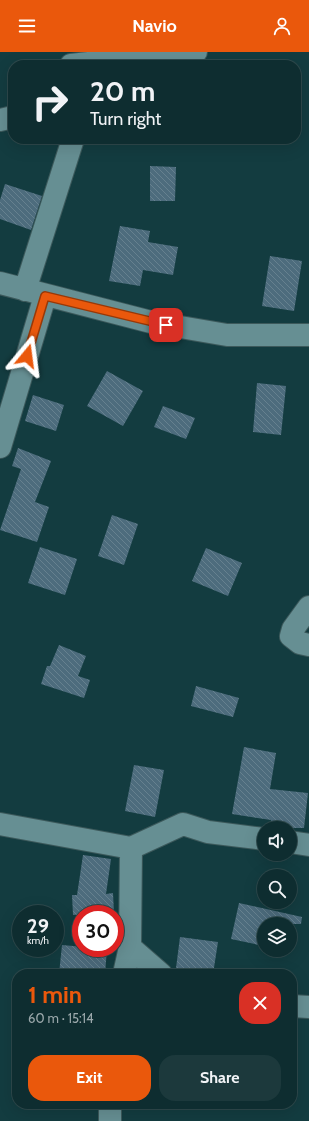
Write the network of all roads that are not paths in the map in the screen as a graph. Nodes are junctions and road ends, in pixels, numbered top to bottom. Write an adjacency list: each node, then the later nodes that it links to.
1 (196, 52): 2 (street)
2 (121, 54): 3 (street)
3 (107, 60)
4 (72, 144): 6 (street)
5 (0, 283): 6 (street)
6 (35, 293): 7 (street); 8 (street)
7 (309, 336)
8 (0, 447)
9 (309, 607): 10 (street)
10 (309, 645)
11 (0, 824): 15 (street)
12 (257, 838): 15 (street)
13 (297, 843): 14 (street)
14 (309, 845)
15 (131, 848): 16 (street)
16 (130, 947): 17 (street); 18 (street)
17 (125, 969)
18 (155, 969)
19 (297, 1006): 20 (street)
20 (309, 1007)
21 (110, 1109): 22 (street)
22 (110, 1121)

